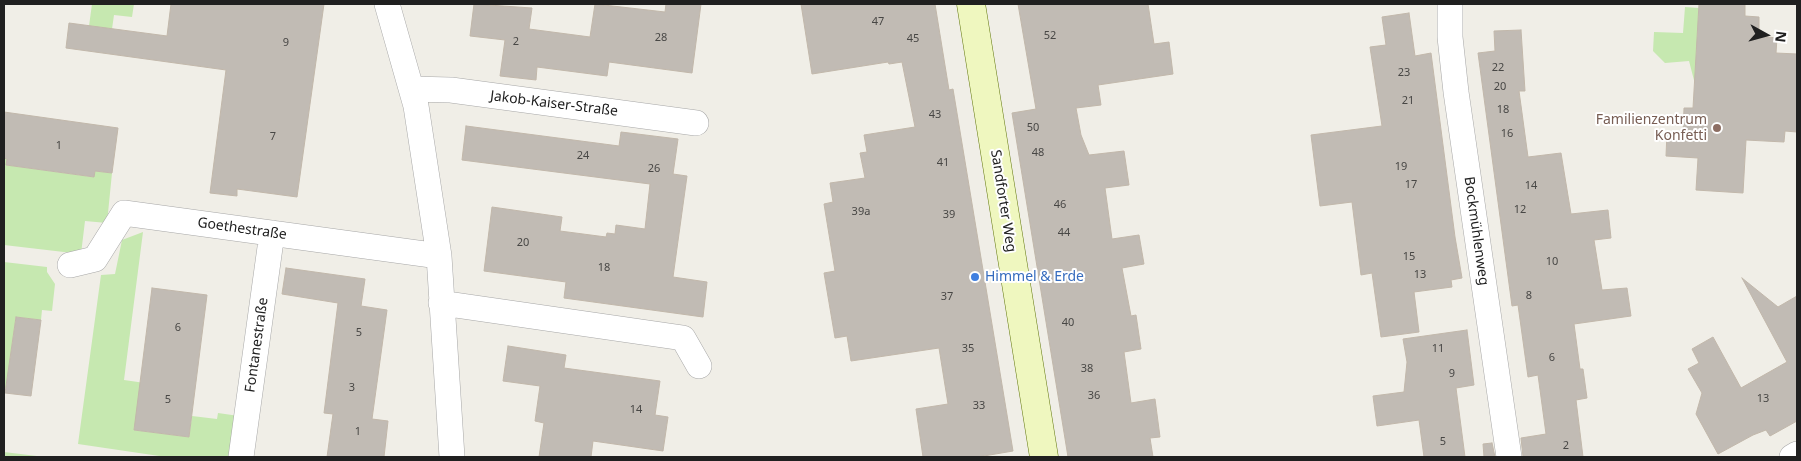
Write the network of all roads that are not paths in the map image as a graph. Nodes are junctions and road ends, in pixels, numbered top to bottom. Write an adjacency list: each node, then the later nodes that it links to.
1 (387, 4): 4 (street)
2 (971, 4): 14 (street, Sandforter Weg)
3 (1450, 4): 15 (street, Bockmühlenweg)
4 (412, 89): 5 (street, Jakob-Kaiser-Straße); 7 (street)
5 (696, 123)
6 (272, 233): 7 (street, Goethestraße); 8 (street, Goethestraße); 12 (street, Fontanestraße)
7 (439, 256): 9 (street)
8 (70, 265)
9 (441, 303): 10 (street); 13 (street)
10 (699, 366)
11 (1797, 454): 16 (street)
12 (241, 457)
13 (452, 457)
14 (1044, 457)
15 (1508, 457)
16 (1792, 457)

